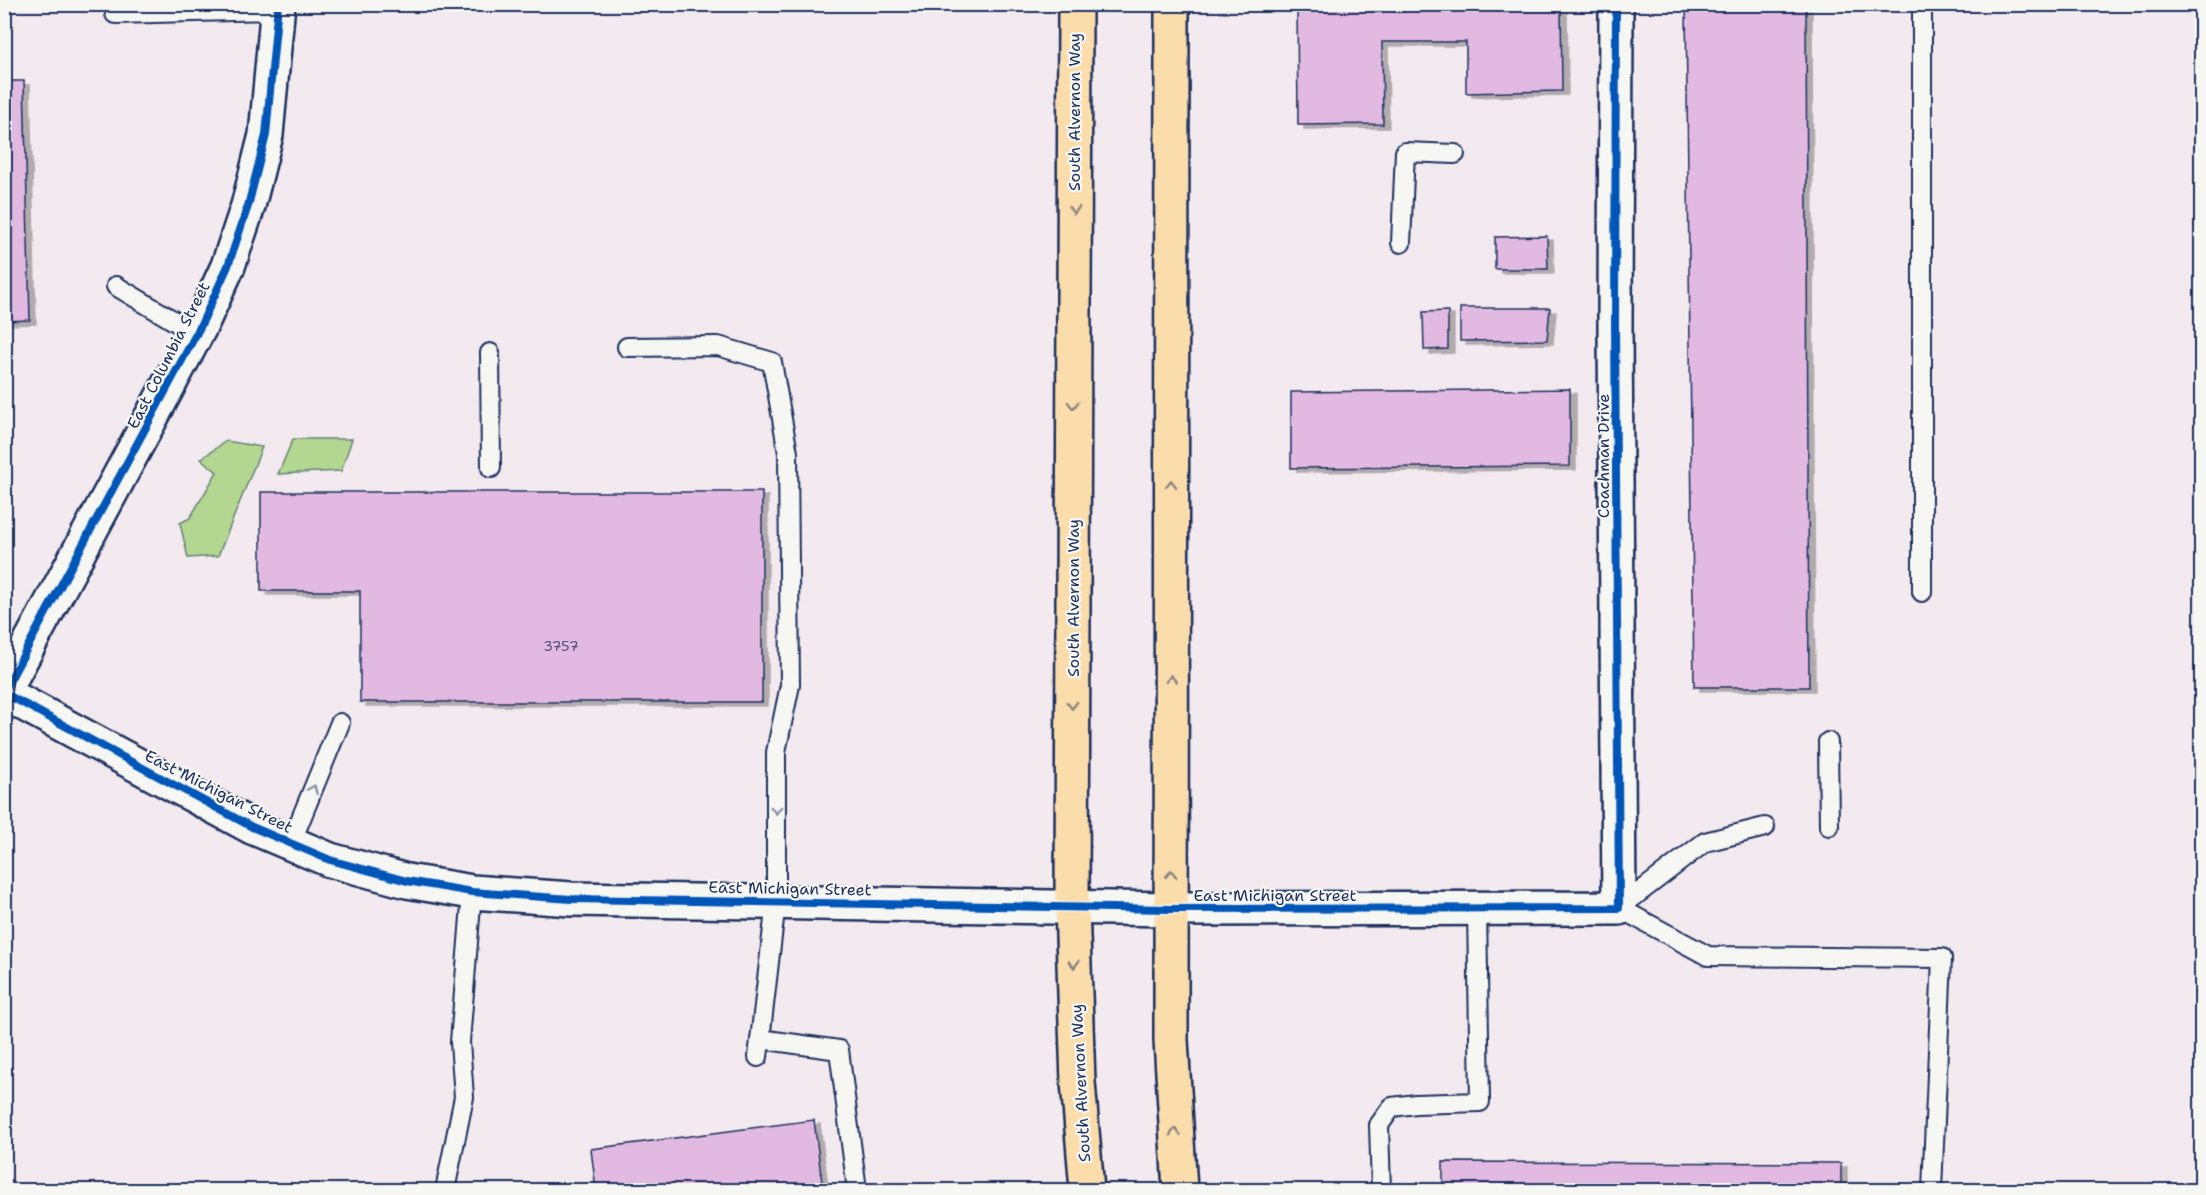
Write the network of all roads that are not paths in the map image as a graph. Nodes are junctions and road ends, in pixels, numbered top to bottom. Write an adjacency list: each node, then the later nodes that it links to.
1 (1075, 4): 23 (main road, South Alvernon Way, one-way to 23)
2 (1172, 4): 26 (main road, one-way to 2)
3 (1616, 4): 25 (street, Coachman Drive)
4 (1922, 4): 14 (lane)
5 (277, 7): 6 (lane); 10 (street, East Columbia Street)
6 (115, 14)
7 (1455, 154): 8 (lane)
8 (1401, 243)
9 (116, 286): 10 (lane)
10 (196, 334): 15 (street, East Columbia Street)
11 (627, 347): 22 (lane, one-way to 22)
12 (490, 353): 13 (lane)
13 (490, 468)
14 (1922, 591)
15 (4, 692): 20 (street, East Michigan Street)
16 (340, 723): 20 (lane, one-way to 16)
17 (1828, 742): 19 (lane)
18 (1765, 826): 25 (lane)
19 (1830, 826)
20 (291, 843): 21 (street, East Michigan Street)
21 (472, 892): 22 (street, East Michigan Street); 27 (lane)
22 (776, 902): 23 (street, East Michigan Street); 28 (lane)
23 (1072, 906): 26 (street, East Michigan Street); 29 (main road, South Alvernon Way, one-way to 29)
24 (1477, 908): 25 (street, East Michigan Street); 26 (street, East Michigan Street); 31 (lane)
25 (1619, 908): 32 (lane)
26 (1170, 909): 30 (main road, one-way to 26)
27 (445, 1191)
28 (857, 1191)
29 (1087, 1191)
30 (1180, 1191)
31 (1381, 1191)
32 (1932, 1191)

